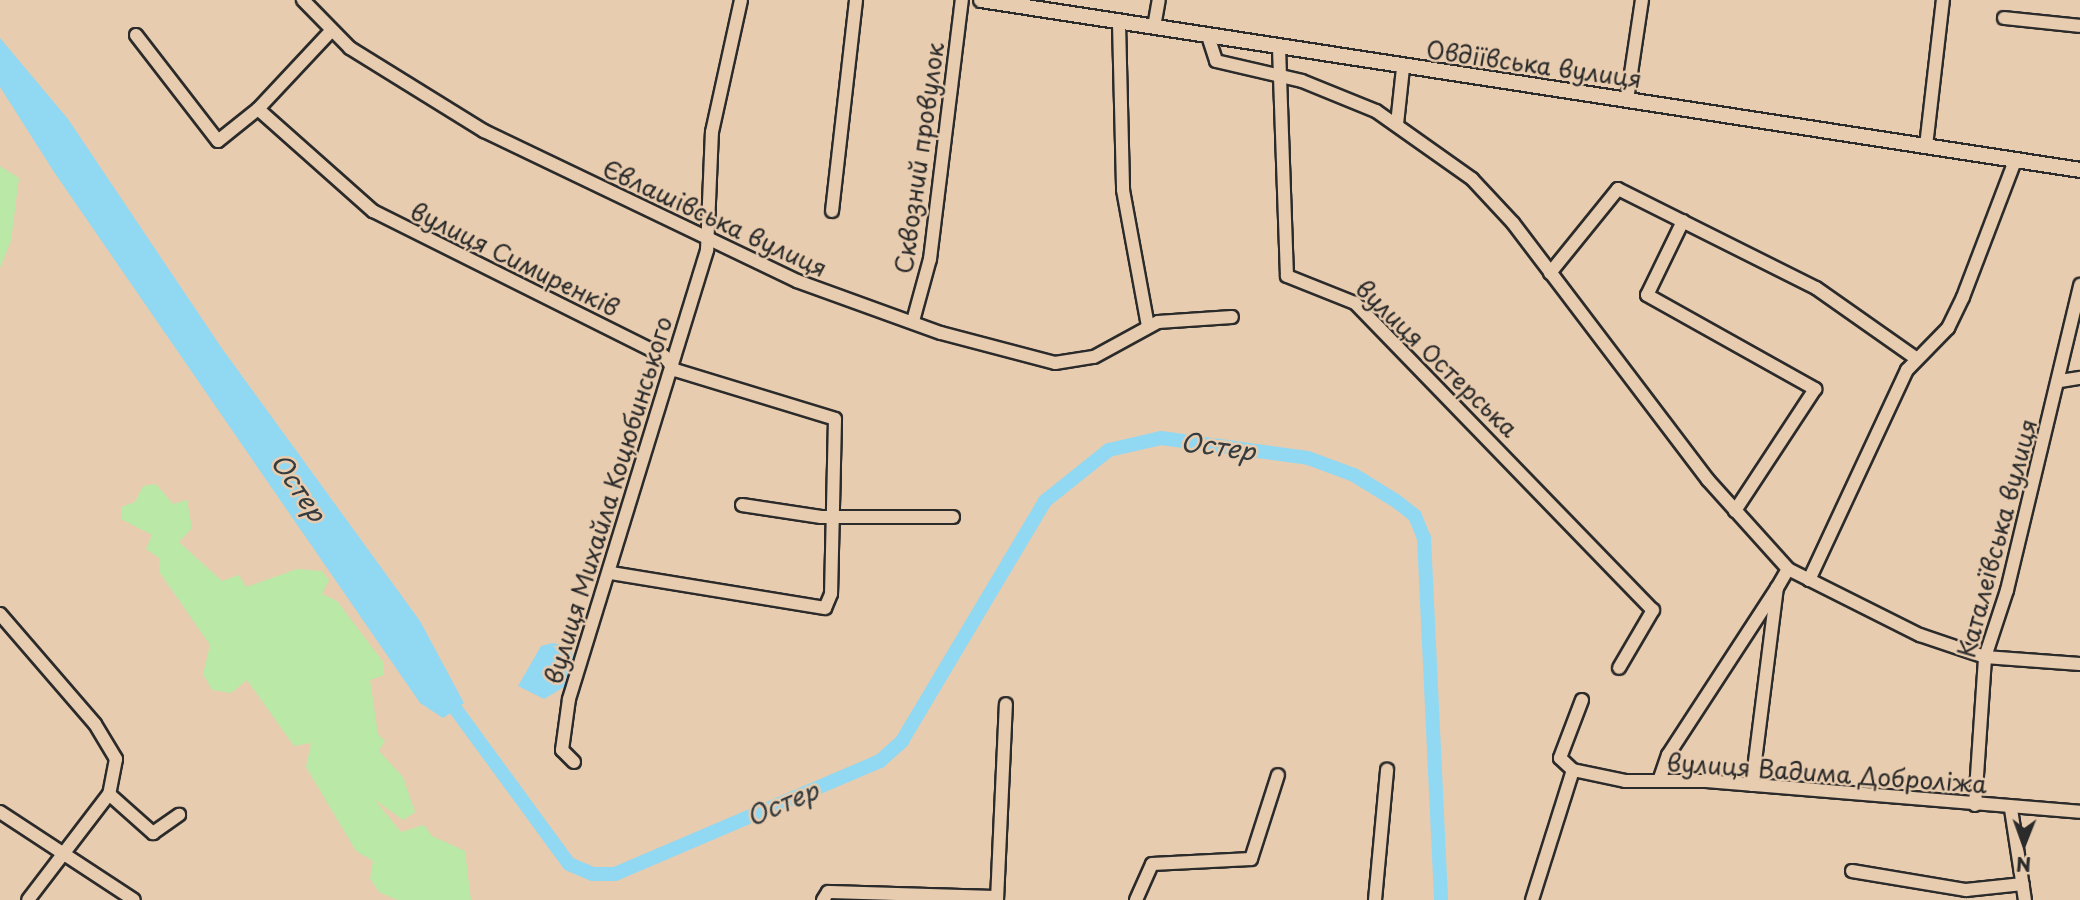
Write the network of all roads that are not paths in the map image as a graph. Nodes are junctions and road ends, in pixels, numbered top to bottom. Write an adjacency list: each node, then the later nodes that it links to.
1 (303, 0): 13 (street, Євлашівська вулиця)
2 (741, 0): 27 (street, вулиця Михайла Коцюбинського)
3 (856, 0): 25 (street)
4 (962, 0): 31 (street, Сквозний провулок)
5 (981, 0): 10 (main road, Овдіївська вулиця)
6 (1159, 0): 12 (street)
7 (1642, 0): 19 (street)
8 (1943, 0): 22 (street)
9 (2004, 18): 11 (street)
10 (1119, 23): 12 (main road, Овдіївська вулиця); 32 (street)
11 (2080, 26)
12 (1154, 27): 15 (main road, Овдіївська вулиця)
13 (330, 32): 20 (street); 27 (street, Євлашівська вулиця)
14 (136, 35): 20 (street)
15 (1208, 36): 16 (main road, Овдіївська вулиця); 18 (street)
16 (1279, 48): 17 (main road, Овдіївська вулиця); 18 (street, вулиця Остерська)
17 (1403, 68): 19 (main road, Овдіївська вулиця); 21 (street)
18 (1279, 75): 21 (street); 48 (street, вулиця Остерська)
19 (1627, 100): 22 (main road, Овдіївська вулиця)
20 (258, 109): 34 (street, вулиця Симиренків)
21 (1397, 124): 28 (street)
22 (1926, 146): 23 (main road, Овдіївська вулиця)
23 (2015, 161): 24 (main road, Овдіївська вулиця); 33 (street)
24 (2080, 170)
25 (832, 211)
26 (1683, 221): 28 (street); 33 (street); 38 (street)
27 (706, 239): 31 (street, Євлашівська вулиця); 34 (street, вулиця Михайла Коцюбинського)
28 (1550, 273): 38 (street)
29 (2080, 285): 36 (street, Каталеївська вулиця)
30 (1232, 317): 32 (street, Євлашівська вулиця)
31 (913, 321): 32 (street, Євлашівська вулиця)
32 (1148, 326)
33 (1917, 359): 43 (street)
34 (670, 363): 39 (street, вулиця Симиренків); 42 (street, вулиця Михайла Коцюбинського)
35 (2080, 378): 36 (street)
36 (2060, 381): 46 (street, Каталеївська вулиця)
37 (742, 505): 39 (street)
38 (1735, 511): 41 (street)
39 (833, 513): 40 (street); 42 (street)
40 (953, 517)
41 (1788, 569): 43 (street); 44 (street)
42 (611, 573): 51 (street, вулиця Михайла Коцюбинського)
43 (1809, 580): 46 (street)
44 (1777, 588): 55 (street); 56 (street)
45 (0, 614): 57 (street)
46 (1985, 657): 47 (street); 58 (street, Каталеївська вулиця)
47 (2080, 664)
48 (1619, 668)
49 (1582, 700): 52 (street)
50 (1006, 704): 66 (street)
51 (574, 762)
52 (1573, 770): 55 (street, вулиця Вадима Доброліжа); 72 (street)
53 (1387, 771): 71 (street)
54 (1278, 775): 70 (street)
55 (1659, 781): 56 (street, вулиця Вадима Доброліжа)
56 (1752, 785): 58 (street, вулиця Вадима Доброліжа)
57 (109, 794): 62 (street); 63 (street)
58 (1975, 805): 59 (street, вулиця Вадима Доброліжа)
59 (2011, 809): 61 (street, вулиця Вадима Доброліжа); 65 (street)
60 (0, 812): 63 (street)
61 (2080, 812)
62 (179, 816)
63 (65, 852): 67 (street); 68 (street)
64 (1852, 871): 65 (street)
65 (2023, 884): 73 (street)
66 (997, 898): 69 (street)
67 (28, 900)
68 (134, 900)
69 (823, 900)
70 (1136, 900)
71 (1374, 900)
72 (1532, 900)
73 (2025, 900)

